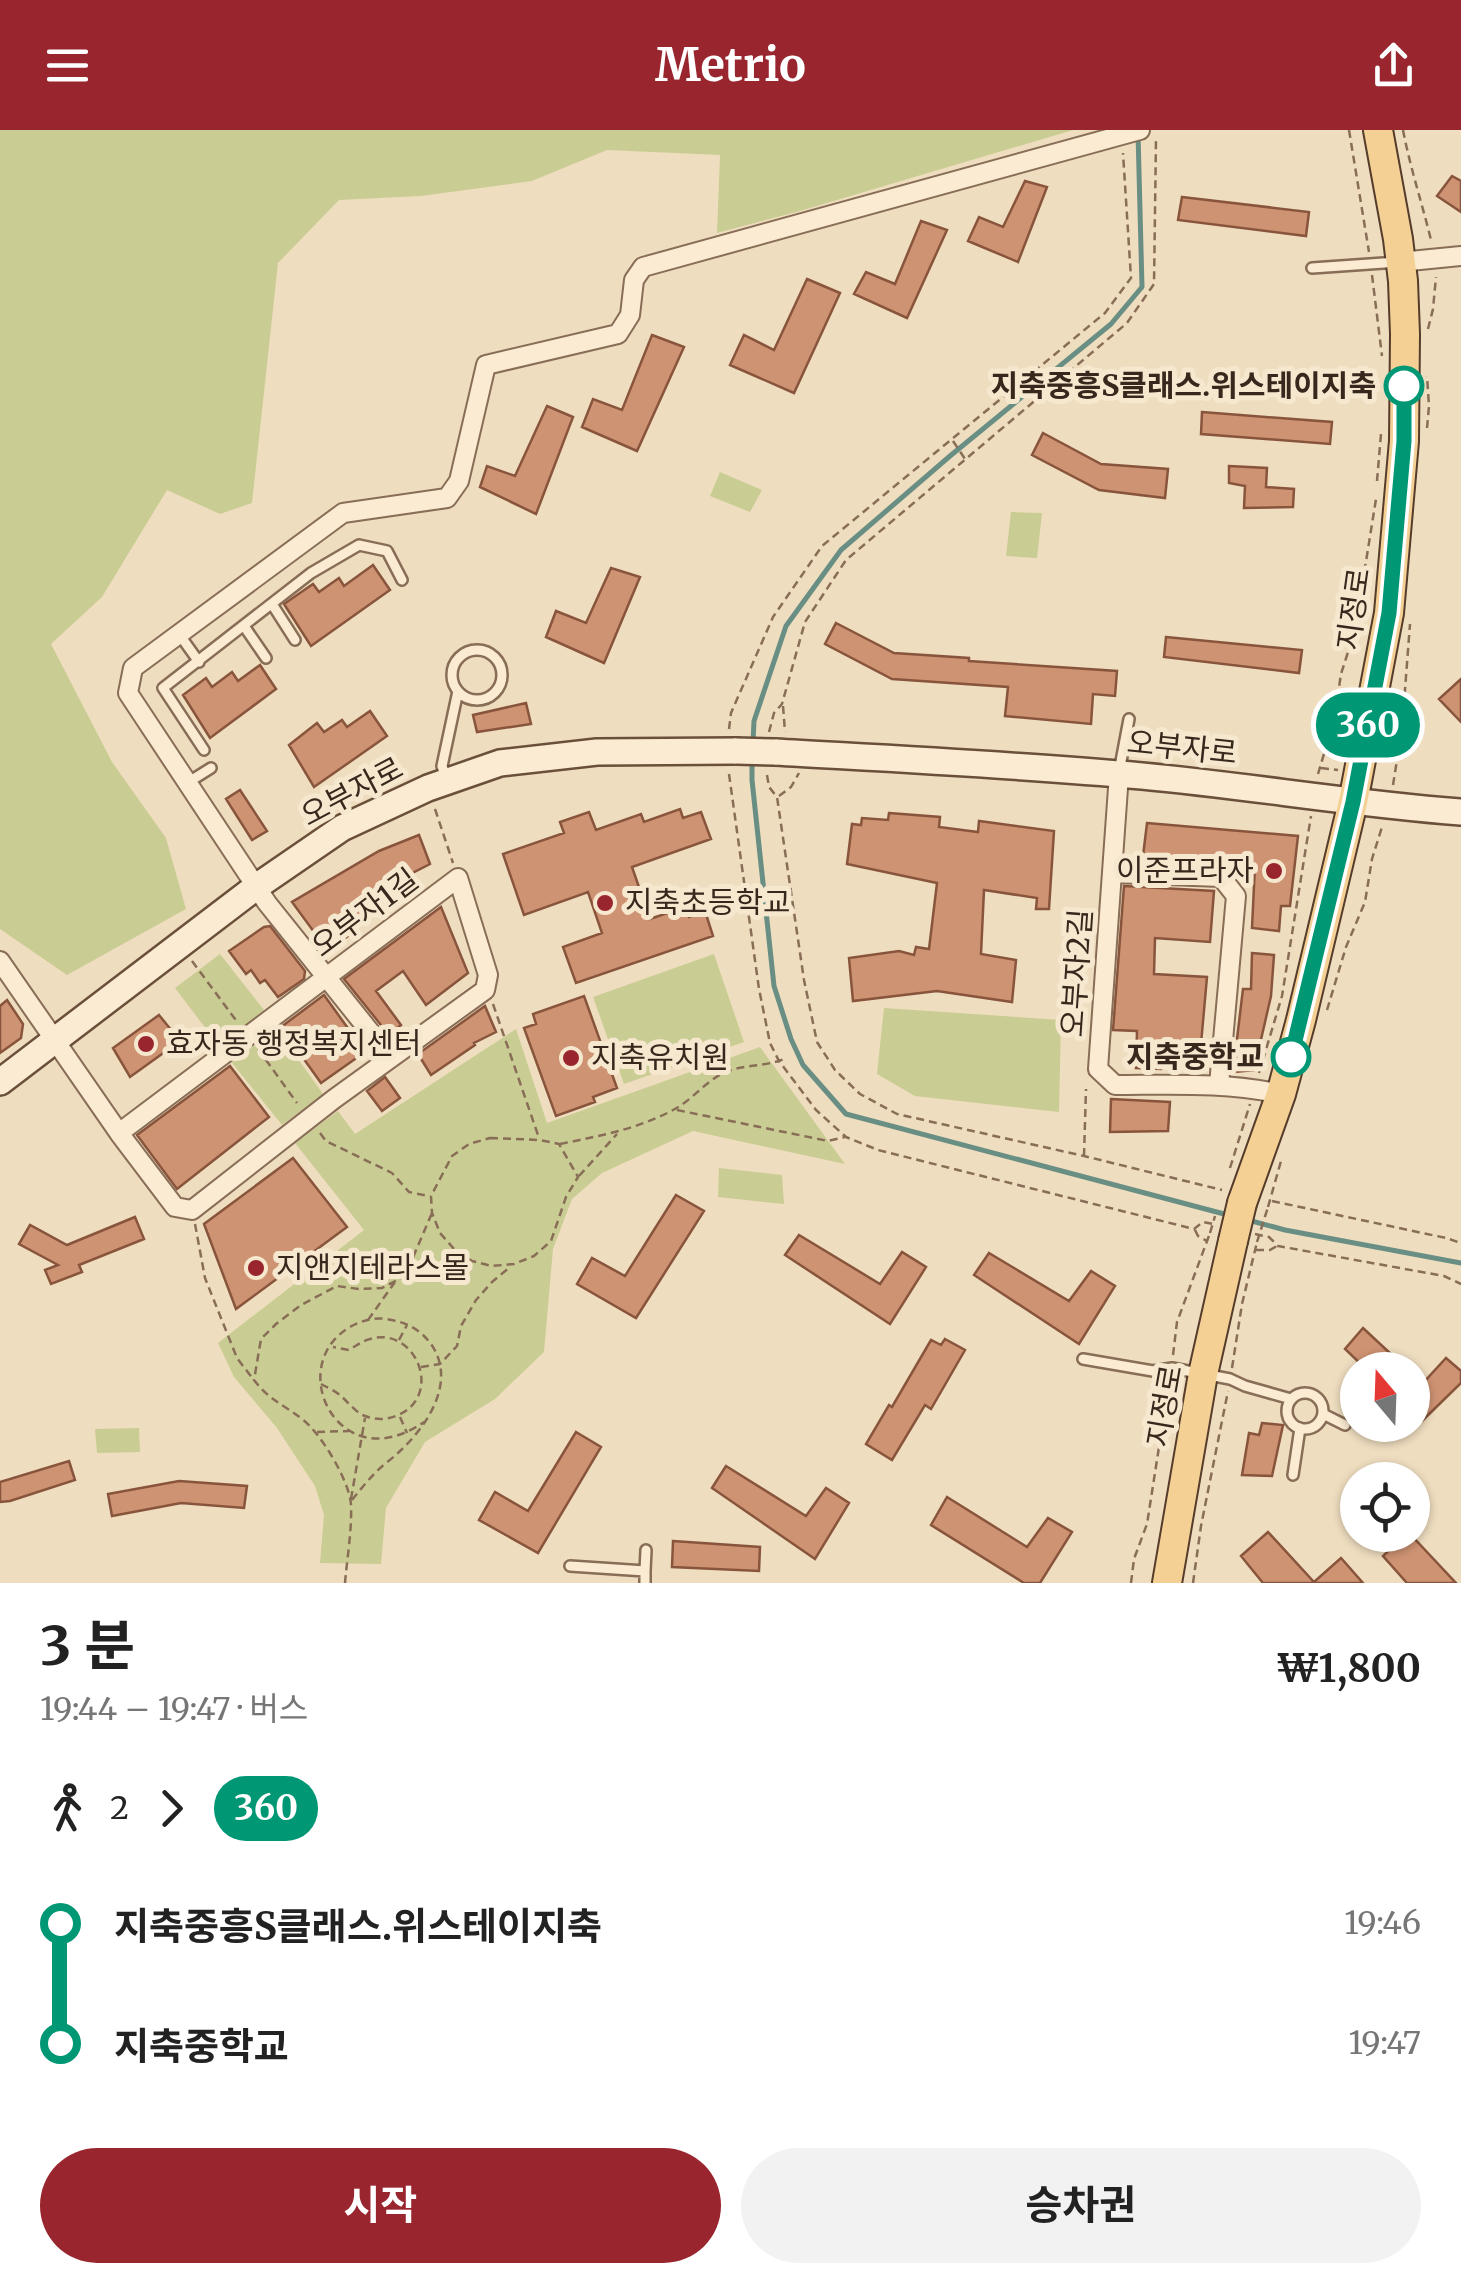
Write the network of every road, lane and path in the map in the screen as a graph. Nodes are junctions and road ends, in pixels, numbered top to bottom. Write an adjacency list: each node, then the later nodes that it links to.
1 (1156, 130): 15 (path)
2 (1350, 130): 7 (path)
3 (1378, 130): 9 (main road, 지정로)
4 (1403, 130): 6 (path)
5 (1130, 133): 14 (path); 19 (street)
6 (1431, 239)
7 (1366, 240)
8 (1461, 256): 9 (street)
9 (1400, 262): 10 (lane); 39 (main road, 지정로)
10 (1312, 268)
11 (1373, 284): 12 (path)
12 (1382, 359)
13 (1382, 421): 32 (path)
14 (953, 442): 15 (path); 30 (path)
15 (964, 458): 26 (path)
16 (402, 580): 17 (lane)
17 (272, 604): 18 (lane); 20 (lane)
18 (244, 626): 23 (lane); 24 (lane)
19 (179, 634): 24 (lane); 36 (street)
20 (294, 640)
21 (496, 642): 22 (lane)
22 (490, 653): 25 (lane); 25 (lane)
23 (266, 658)
24 (198, 662): 29 (lane)
25 (458, 691): 37 (lane)
26 (782, 704): 28 (path); 28 (path)
27 (1129, 719): 34 (lane)
28 (777, 743): 30 (main road, 오부자로, bridge); 34 (main road, 오부자로)
29 (204, 750)
30 (731, 750): 37 (main road, 오부자로); 52 (path)
31 (210, 768): 36 (lane)
32 (1320, 768)
33 (802, 769): 38 (path)
34 (1119, 774): 39 (main road, 오부자로); 42 (street, 오부자2길)
35 (767, 778): 38 (path)
36 (187, 783): 44 (street)
37 (440, 792): 43 (path); 44 (main road, 오부자로)
38 (777, 797): 66 (path)
39 (1353, 802): 40 (main road, 오부자로); 57 (main road, 지정로)
40 (1461, 812)
41 (1310, 824): 53 (path)
42 (1113, 873): 55 (street, 오부자2길); 55 (street, 오부자2길)
43 (458, 878): 47 (street, 오부자1길); 48 (street, 오부자1길)
44 (256, 886): 47 (street); 50 (main road, 오부자로)
45 (192, 959): 49 (path)
46 (0, 962): 50 (street)
47 (326, 978): 49 (street, 오부자1길); 51 (street)
48 (486, 990): 51 (street); 64 (path)
49 (248, 1036): 60 (path); 62 (street, 오부자1길)
50 (56, 1041): 54 (main road, 오부자로); 62 (street)
51 (391, 1058): 60 (street)
52 (781, 1060): 59 (path); 63 (path)
53 (1259, 1075)
54 (0, 1082)
55 (1219, 1086): 57 (street, 오부자2길)
56 (1086, 1089): 66 (path)
57 (1281, 1094): 70 (main road, 지정로)
58 (1250, 1105): 67 (path)
59 (675, 1110): 61 (path); 63 (path)
60 (309, 1119): 69 (path); 71 (street)
61 (619, 1132): 65 (path); 68 (path)
62 (119, 1134): 71 (street)
63 (846, 1137): 73 (path)
64 (540, 1140): 65 (path); 69 (path)
65 (559, 1144): 68 (path)
66 (1084, 1156): 70 (path)
67 (1228, 1174)
68 (578, 1177): 77 (path)
69 (431, 1196): 72 (path)
70 (1245, 1199): 74 (main road, 지정로, bridge); 74 (path, bridge); 75 (path)
71 (192, 1210): 90 (path)
72 (432, 1213): 77 (path); 78 (path)
73 (1194, 1229): 74 (path); 74 (path)
74 (1234, 1238): 76 (path); 76 (path); 83 (path); 85 (path); 89 (main road, 지정로)
75 (1461, 1243)
76 (1278, 1246): 79 (path)
77 (514, 1264): 87 (path)
78 (396, 1281): 80 (path); 90 (path)
79 (1461, 1284)
80 (368, 1320): 81 (path); 84 (path)
81 (408, 1323): 82 (path); 87 (path)
82 (398, 1341): 84 (path); 88 (path)
83 (1175, 1342)
84 (330, 1346): 91 (path)
85 (1235, 1352)
86 (1083, 1359): 89 (lane)
87 (440, 1364): 88 (path); 102 (path)
88 (419, 1367): 96 (path)
89 (1203, 1374): 94 (lane); 112 (main road, 지정로)
90 (254, 1380): 101 (path)
91 (320, 1383): 97 (path); 100 (path)
92 (1168, 1389): 111 (path)
93 (1226, 1399): 113 (path)
94 (1291, 1399): 95 (lane); 99 (lane)
95 (1322, 1414): 98 (lane); 99 (lane)
96 (399, 1415): 97 (path); 102 (path)
97 (366, 1416): 103 (path)
98 (1340, 1422)
99 (1300, 1428): 104 (lane)
100 (350, 1431): 101 (path); 103 (path)
101 (316, 1432): 105 (path)
102 (410, 1435): 103 (path); 105 (path)
103 (363, 1436): 105 (path)
104 (1293, 1475)
105 (351, 1501): 109 (path)
106 (646, 1550): 108 (lane)
107 (570, 1566): 108 (lane)
108 (645, 1571): 110 (lane)
109 (345, 1583)
110 (645, 1583)
111 (1131, 1583)
112 (1167, 1583)
113 (1192, 1583)

